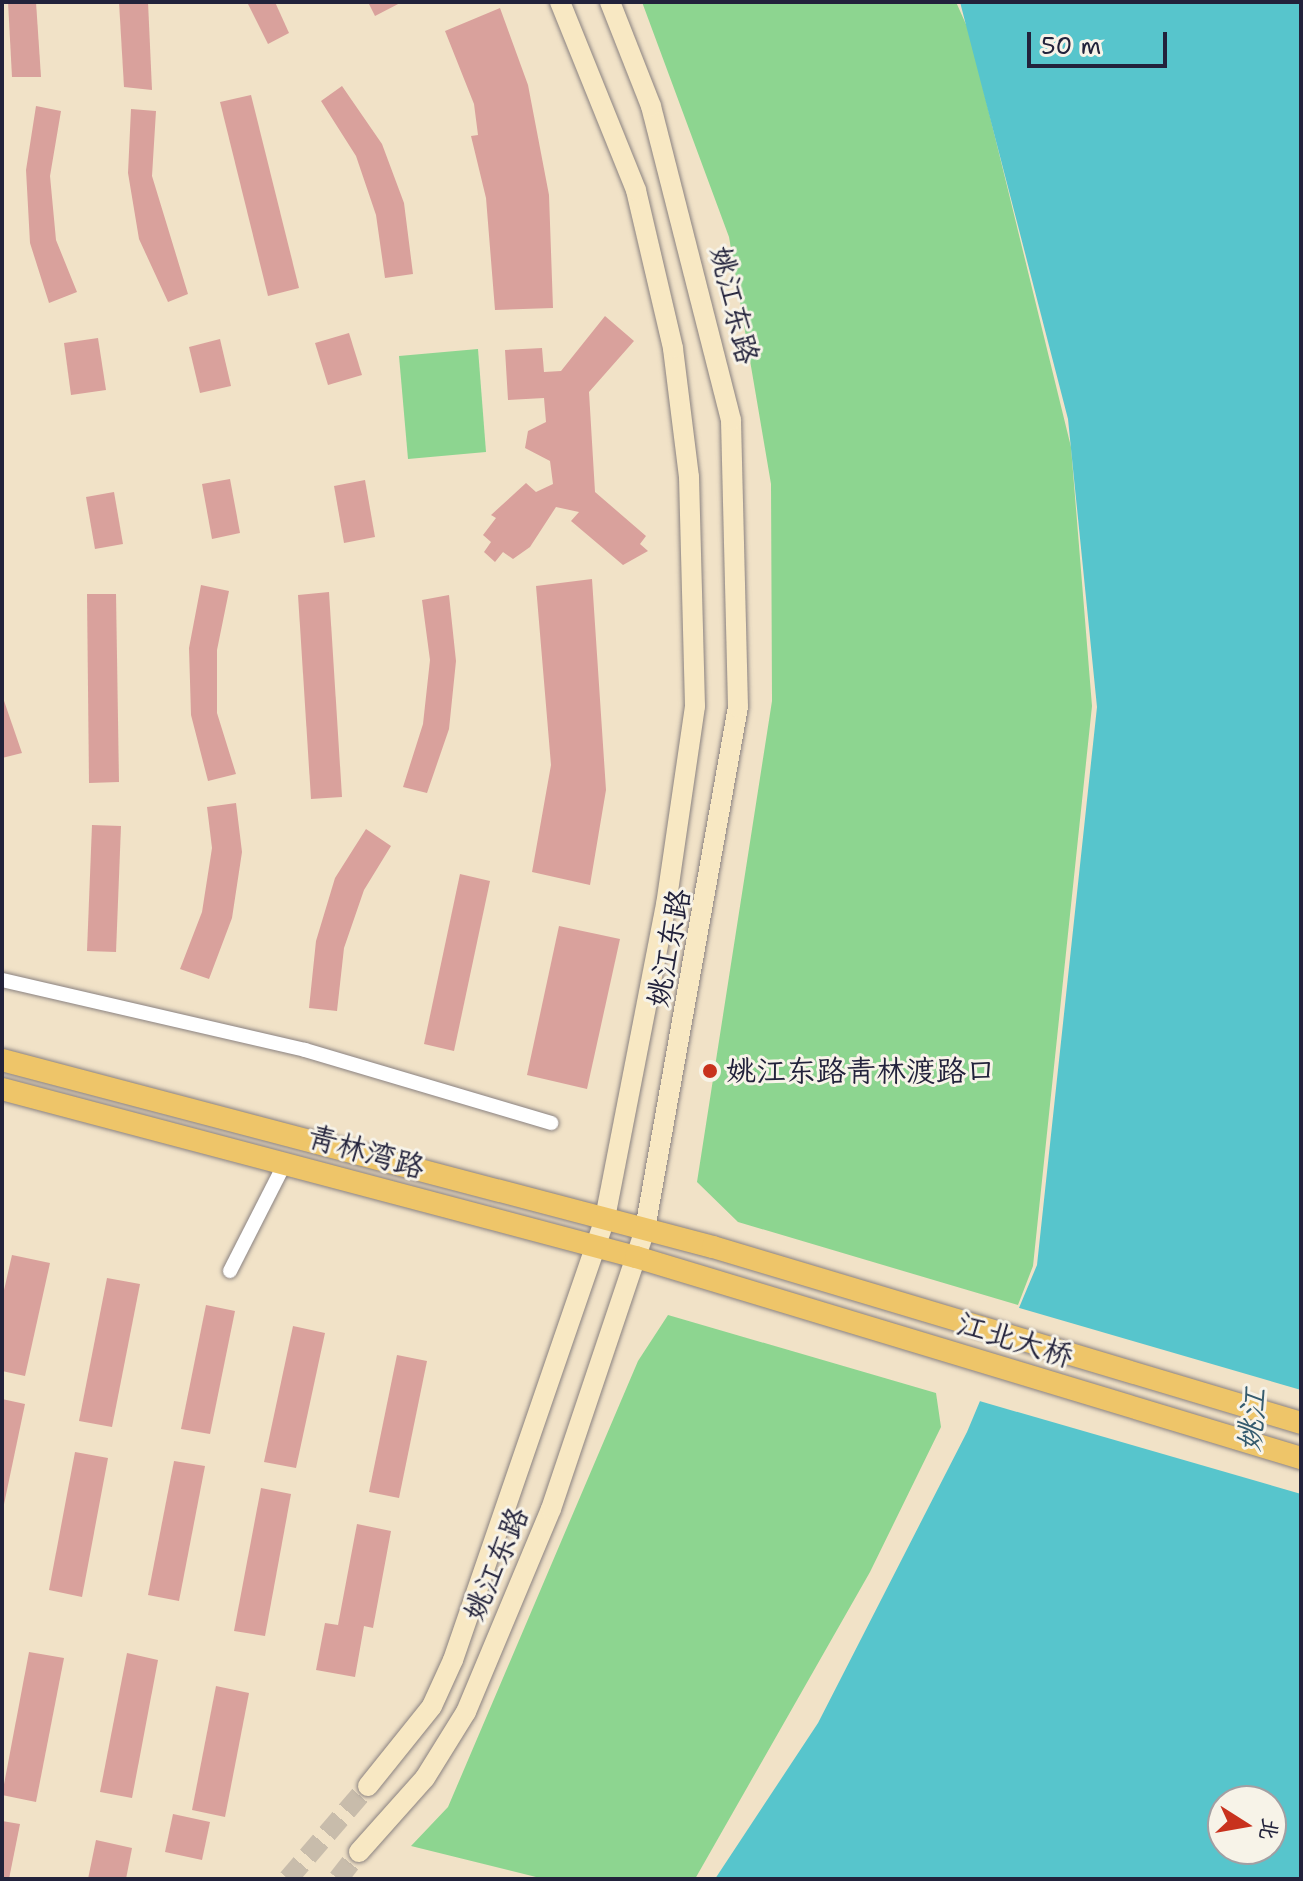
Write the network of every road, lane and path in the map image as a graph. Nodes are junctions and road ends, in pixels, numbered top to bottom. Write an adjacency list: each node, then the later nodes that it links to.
1 (560, 2): 8 (main road, 姚江东路)
2 (610, 2): 9 (main road, 姚江东路)
3 (2, 980): 6 (street)
4 (2, 1060): 8 (main road, 青林湾路)
5 (2, 1089): 7 (main road, 青林湾路)
6 (551, 1123)
7 (286, 1161): 10 (main road, 青林湾路); 13 (street)
8 (605, 1218): 9 (main road, 青林湾路); 10 (main road, 姚江东路)
9 (645, 1229): 11 (main road, 青林湾路); 12 (main road, 姚江东路)
10 (596, 1246): 12 (main road, 青林湾路); 17 (main road, 姚江东路)
11 (713, 1247): 15 (main road, 江北大桥)
12 (636, 1257): 14 (main road, 青林湾路); 18 (main road, 姚江东路)
13 (230, 1271)
14 (712, 1280): 16 (main road, 江北大桥)
15 (1301, 1423)
16 (1301, 1458)
17 (368, 1786)
18 (359, 1852)

